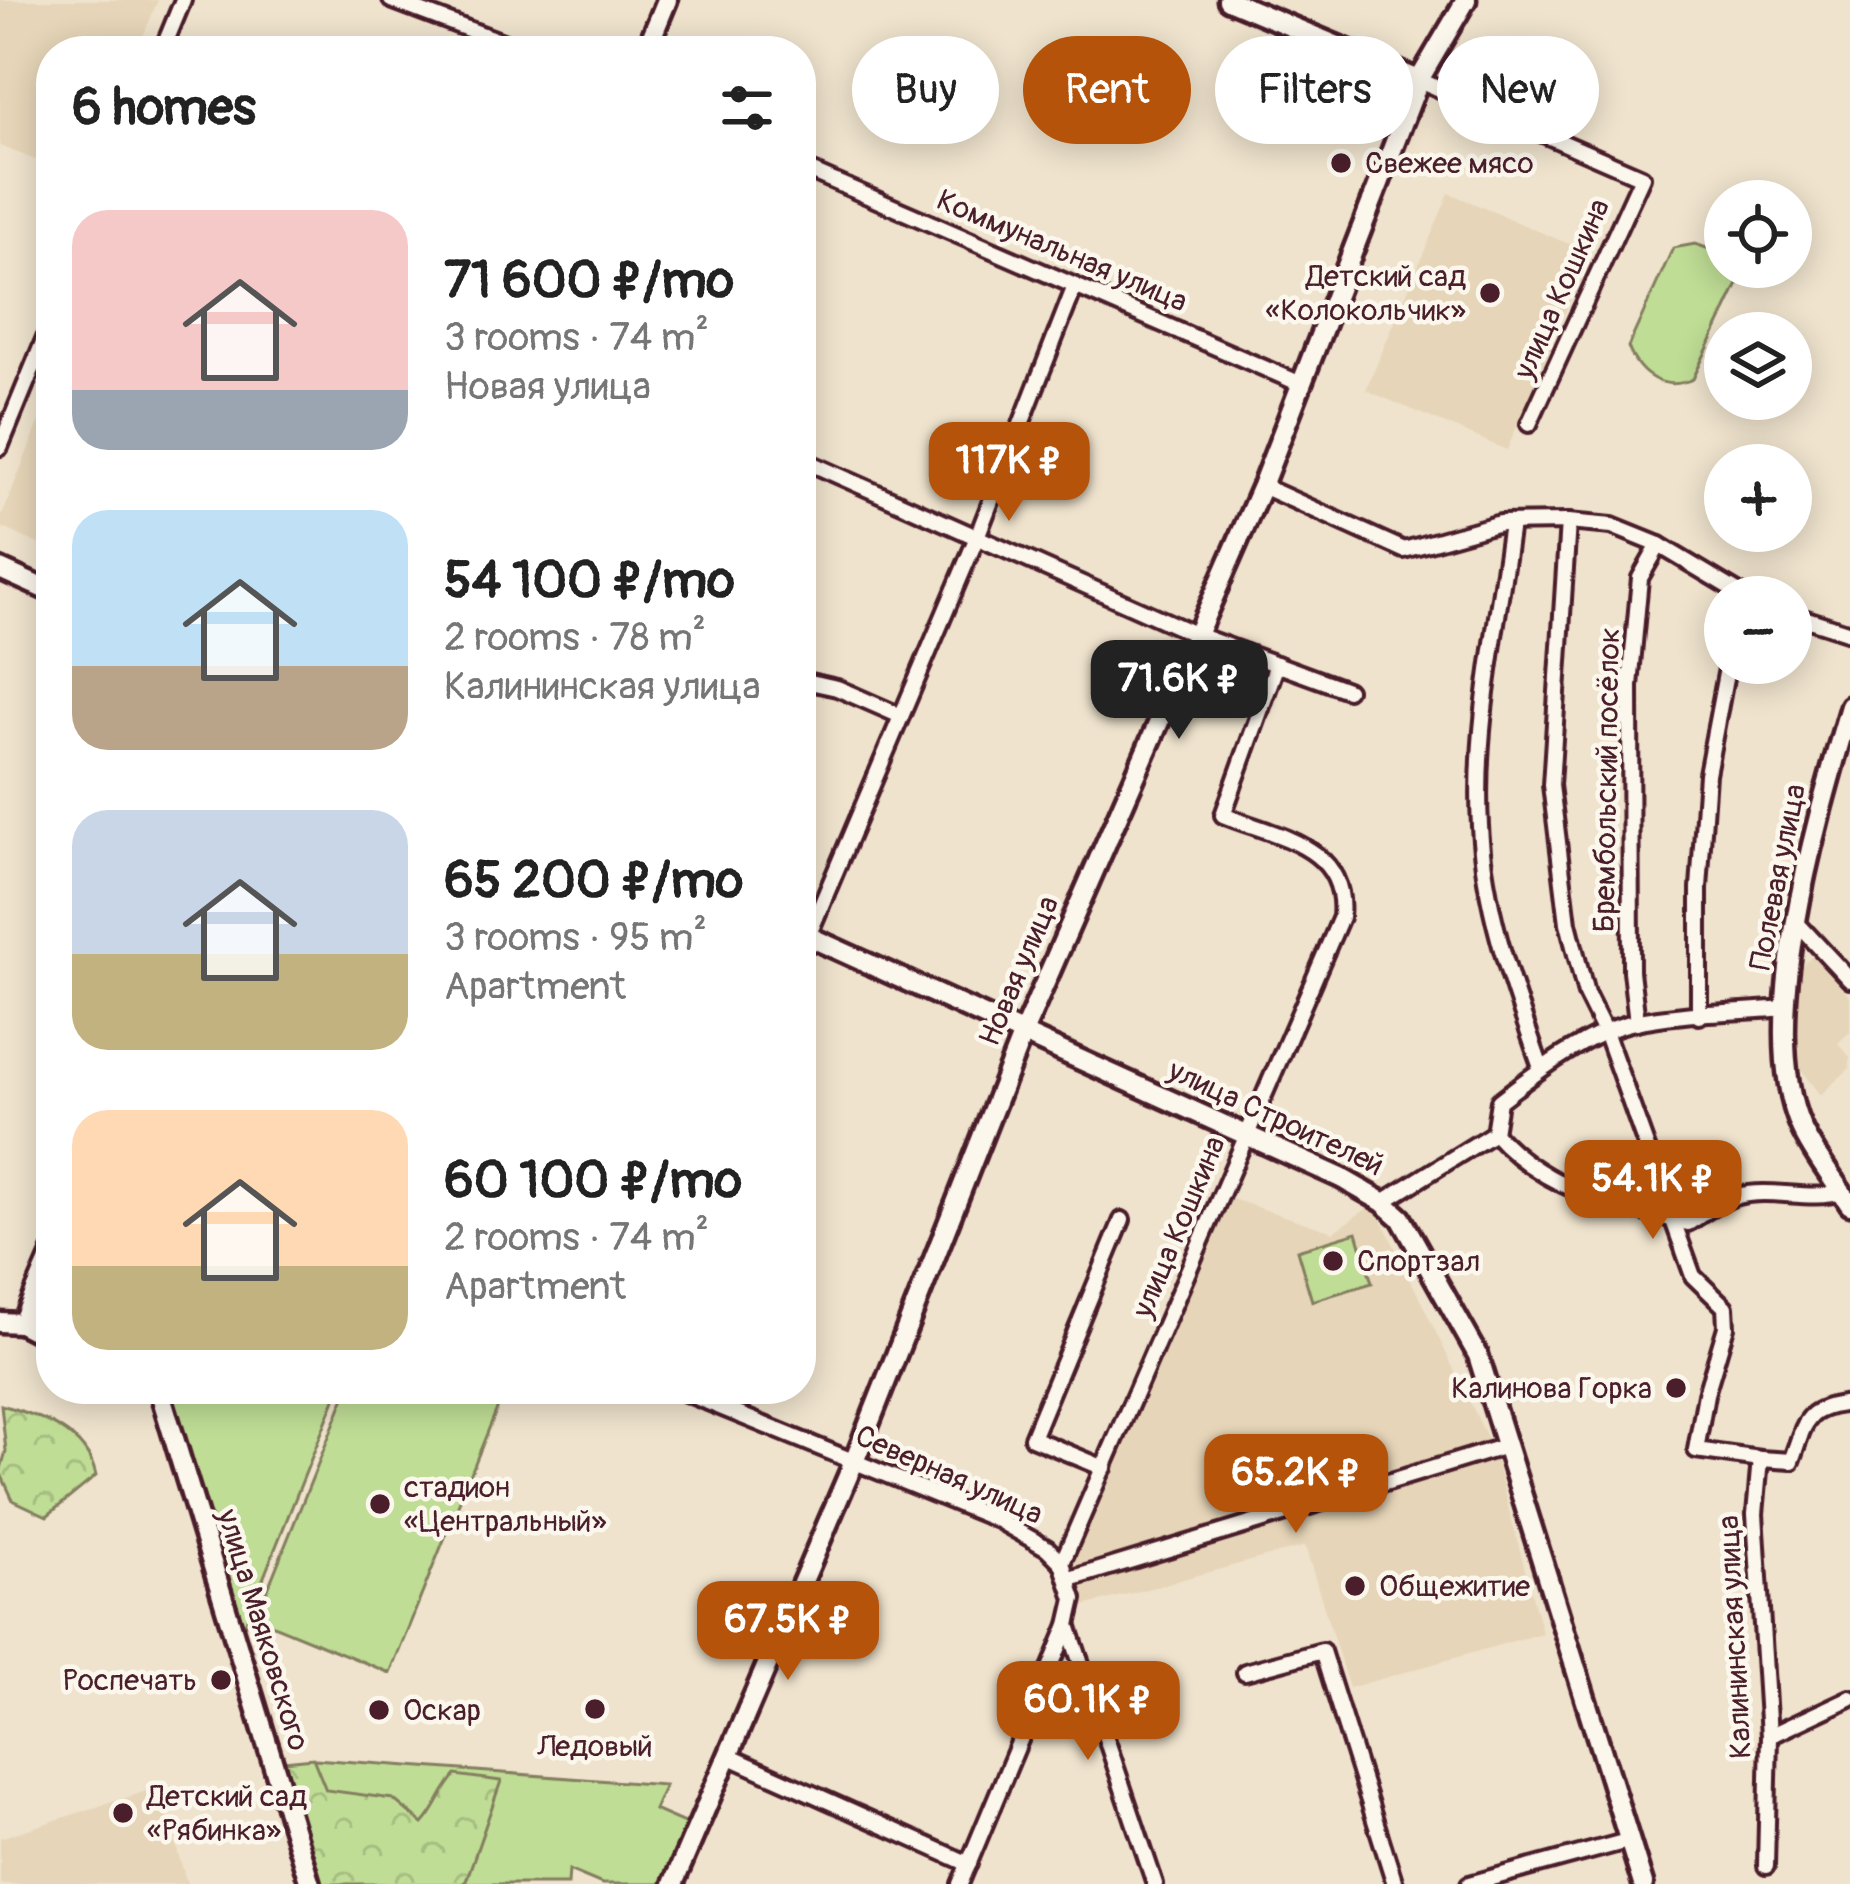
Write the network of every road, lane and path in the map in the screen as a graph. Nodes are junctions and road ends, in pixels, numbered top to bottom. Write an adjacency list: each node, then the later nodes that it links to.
1 (183, 0): 6 (street)
2 (392, 0): 7 (street)
3 (668, 0): 8 (street)
4 (1228, 0): 9 (street)
5 (1466, 0): 9 (street, Новая улица)
6 (168, 36)
7 (487, 36)
8 (652, 36)
9 (1419, 80): 13 (street, Новая улица); 14 (street, улица Кошкина)
10 (816, 174): 11 (street, Коммунальная улица)
11 (1075, 286): 13 (street, Коммунальная улица); 20 (street)
12 (36, 359): 15 (street)
13 (1301, 384): 17 (street, Новая улица)
14 (1529, 424)
15 (0, 447)
16 (816, 466): 20 (street)
17 (1262, 486): 19 (street); 27 (street, Новая улица)
18 (1568, 522): 19 (street); 21 (street); 42 (street, Брембольский посёлок)
19 (1511, 523): 43 (street)
20 (977, 537): 27 (street); 33 (street)
21 (1659, 545): 23 (street); 40 (street, Брембольский посёлок)
22 (0, 569): 24 (street)
23 (1711, 576)
24 (36, 585)
25 (1812, 621): 26 (street)
26 (1850, 633)
27 (1197, 634): 28 (street); 41 (street, Новая улица)
28 (1277, 664): 31 (street); 45 (street, улица Кошкина)
29 (816, 683): 33 (street)
30 (1724, 684): 39 (street)
31 (1346, 690)
32 (1850, 706): 35 (street, Полевая улица)
33 (901, 716): 34 (street)
34 (816, 913)
35 (1798, 924): 37 (street); 38 (street, Полевая улица)
36 (816, 946): 41 (street, улица Строителей)
37 (1850, 980)
38 (1783, 1008): 39 (street); 46 (street, Полевая улица)
39 (1699, 1016): 40 (street)
40 (1637, 1022): 42 (street)
41 (1023, 1034): 45 (street, улица Строителей); 57 (street, Новая улица)
42 (1606, 1034): 43 (street); 49 (street)
43 (1541, 1068): 44 (street)
44 (1494, 1133): 47 (street); 49 (street)
45 (1248, 1135): 47 (street, улица Строителей); 58 (street, улица Кошкина)
46 (1846, 1198): 49 (street)
47 (1383, 1202): 55 (street, улица Строителей)
48 (1122, 1220): 58 (street, улица Кошкина)
49 (1676, 1220): 56 (street)
50 (36, 1277): 51 (street)
51 (10, 1322)
52 (1850, 1403): 56 (street)
53 (161, 1404): 69 (street, улица Маяковского)
54 (713, 1404): 57 (street, Северная улица)
55 (1507, 1446): 60 (street); 66 (street, улица Строителей)
56 (1760, 1459): 64 (street, Калининская улица)
57 (854, 1462): 59 (street, Северная улица); 65 (street, Новая улица)
58 (1104, 1468): 59 (street, улица Кошкина)
59 (1062, 1563): 60 (street)
60 (1070, 1579): 61 (street)
61 (1068, 1625): 67 (street); 72 (street)
62 (1245, 1672): 73 (street)
63 (1850, 1699): 64 (street)
64 (1769, 1736): 68 (street, Калининская улица)
65 (728, 1756): 67 (street); 70 (street, Новая улица)
66 (1631, 1840): 74 (street); 75 (street, улица Строителей)
67 (969, 1864): 71 (street)
68 (1766, 1866)
69 (310, 1884)
70 (673, 1884)
71 (960, 1884)
72 (1155, 1884)
73 (1395, 1884)
74 (1469, 1884)
75 (1643, 1884)

